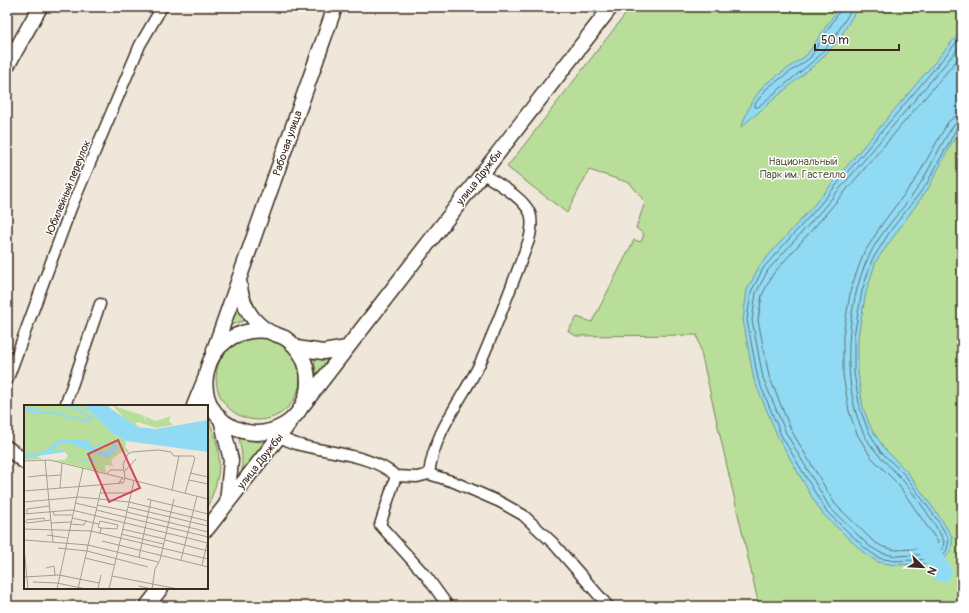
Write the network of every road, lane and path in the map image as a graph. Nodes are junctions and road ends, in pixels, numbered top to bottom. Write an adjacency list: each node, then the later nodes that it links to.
1 (40, 7): 5 (main road)
2 (162, 7): 14 (street, Юбилейный переулок)
3 (335, 7): 7 (main road, Рабочая улица)
4 (611, 7): 6 (main road, улица Дружбы)
5 (7, 66)
6 (482, 173): 11 (main road, улица Дружбы); 24 (street)
7 (239, 280): 9 (main road); 12 (main road, Рабочая улица)
8 (100, 304): 15 (street)
9 (268, 331): 10 (main road); 12 (main road)
10 (296, 348): 11 (main road); 17 (main road)
11 (347, 348): 17 (main road, улица Дружбы)
12 (211, 360): 13 (main road)
13 (206, 375): 16 (main road); 19 (main road)
14 (7, 381)
15 (65, 405)
16 (194, 405)
17 (303, 405): 18 (main road)
18 (294, 417): 20 (main road); 21 (main road, улица Дружбы)
19 (221, 419): 20 (main road); 26 (main road, улица Дружбы)
20 (264, 432): 21 (street)
21 (278, 437): 25 (street); 26 (main road, улица Дружбы)
22 (7, 448): 23 (main road)
23 (24, 461)
24 (429, 474): 25 (street); 31 (street)
25 (396, 476): 30 (street)
26 (226, 504): 27 (main road, улица Дружбы)
27 (208, 528)
28 (160, 589): 29 (main road)
29 (147, 606)
30 (448, 606)
31 (608, 606)

